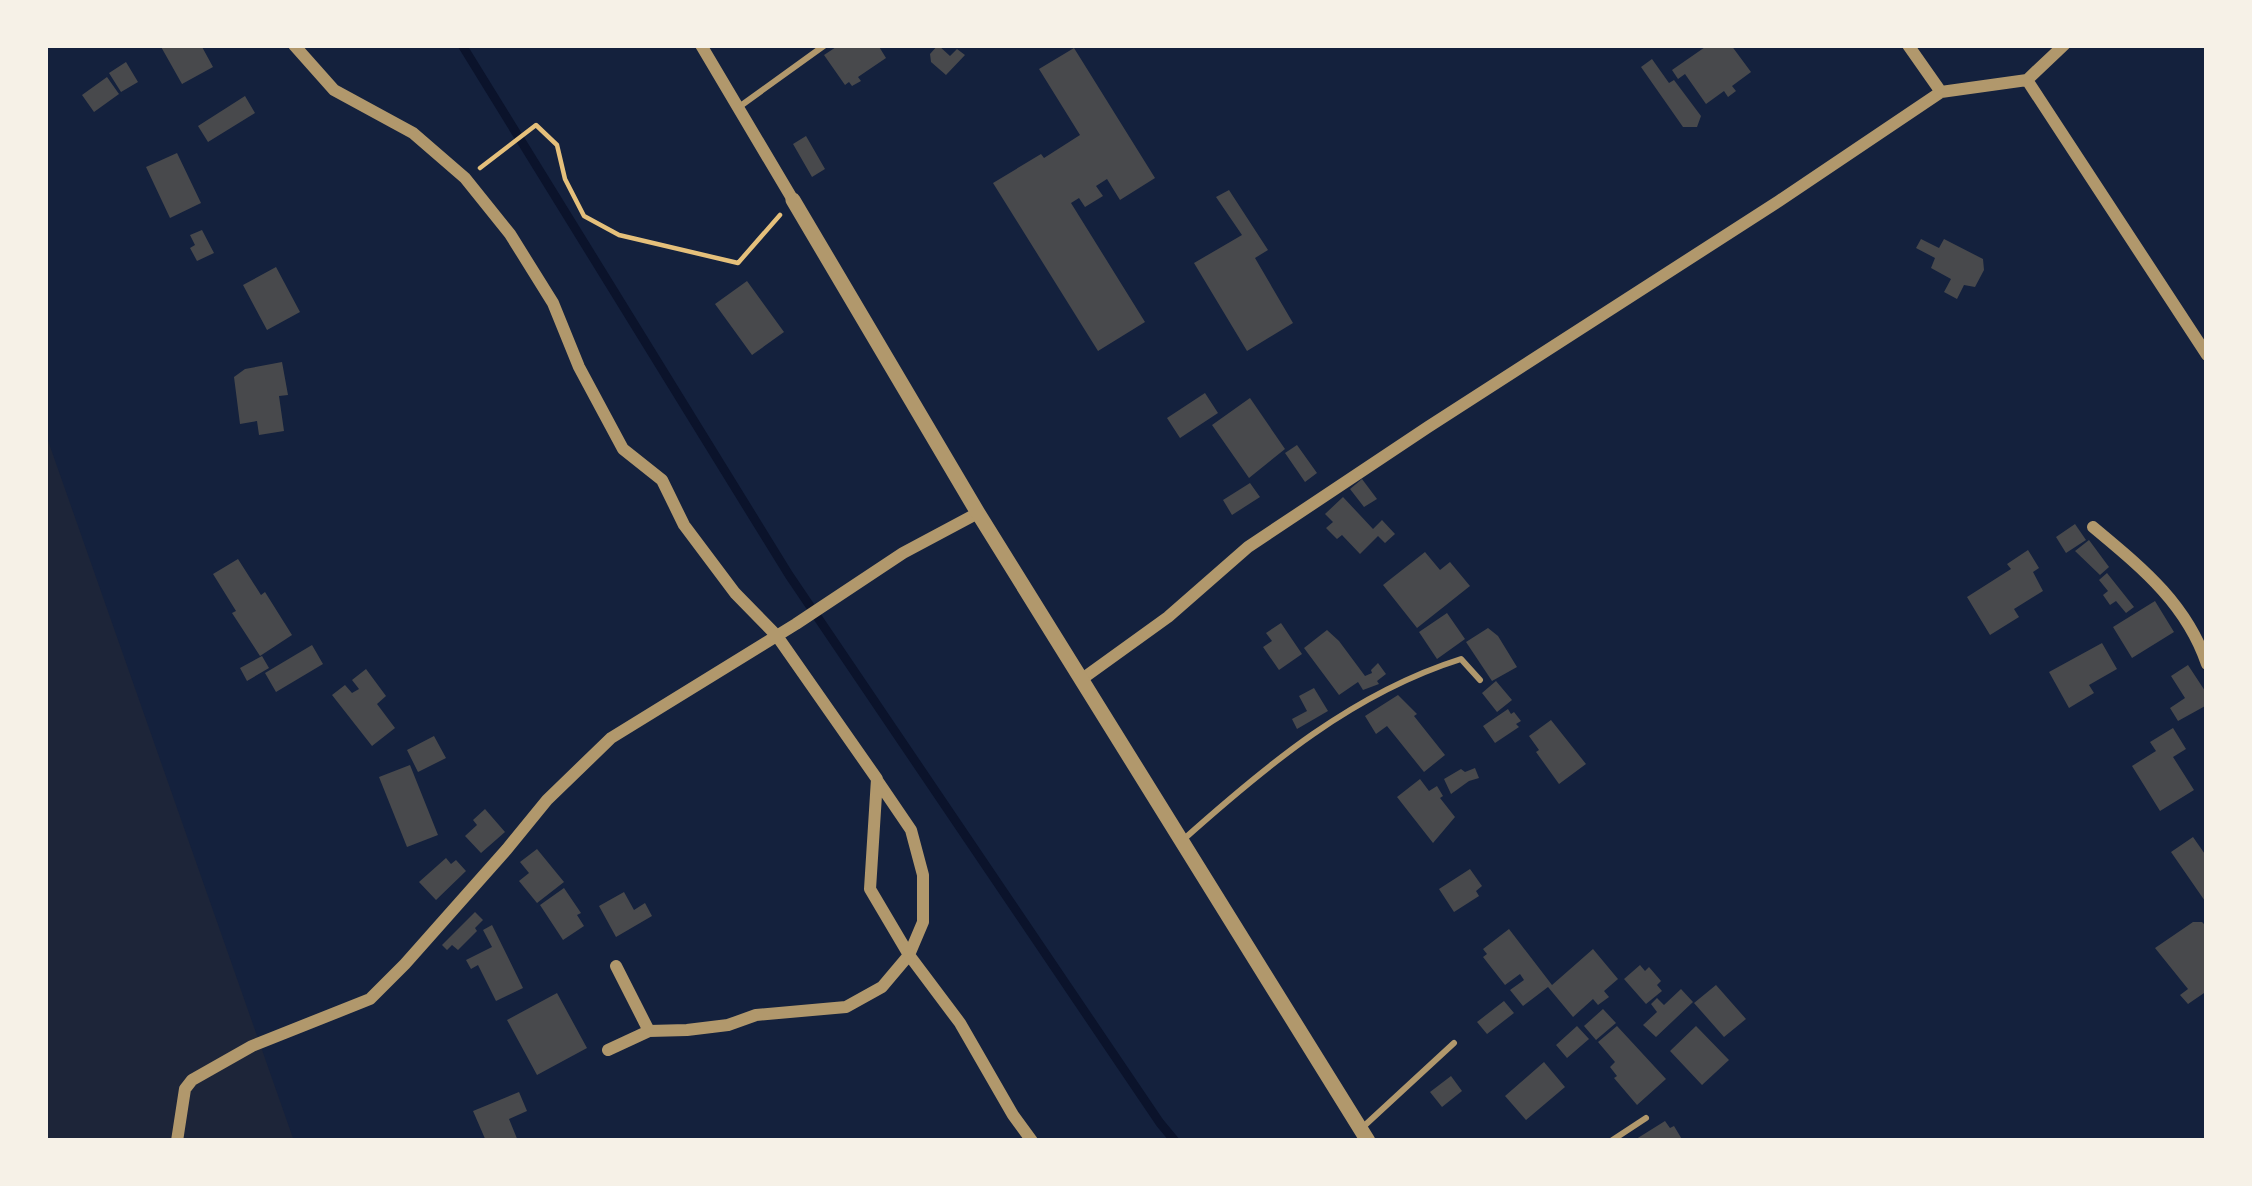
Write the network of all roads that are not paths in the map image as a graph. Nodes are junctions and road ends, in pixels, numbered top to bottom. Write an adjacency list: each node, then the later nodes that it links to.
1 (294, 45): 13 (street)
2 (701, 45): 8 (street)
3 (825, 45): 8 (lane)
4 (1908, 45): 7 (street)
5 (2064, 45): 6 (street)
6 (2026, 80): 7 (street); 10 (street)
7 (1941, 92): 16 (street)
8 (739, 107): 9 (street)
9 (793, 200): 11 (street)
10 (2207, 355)
11 (978, 513): 13 (street); 16 (street)
12 (2093, 527): 14 (street)
13 (777, 635): 18 (street); 27 (street)
14 (2202, 637): 15 (street)
15 (2207, 664)
16 (1082, 679): 19 (street)
17 (1480, 680): 19 (lane)
18 (877, 779): 20 (street); 20 (street)
19 (1181, 842): 26 (street)
20 (909, 955): 22 (street); 28 (street)
21 (616, 966): 22 (street)
22 (649, 1031): 24 (street)
23 (1454, 1043): 26 (lane)
24 (608, 1050)
25 (1646, 1118): 29 (lane)
26 (1364, 1135)
27 (177, 1141)
28 (1032, 1141)
29 (1611, 1141)

